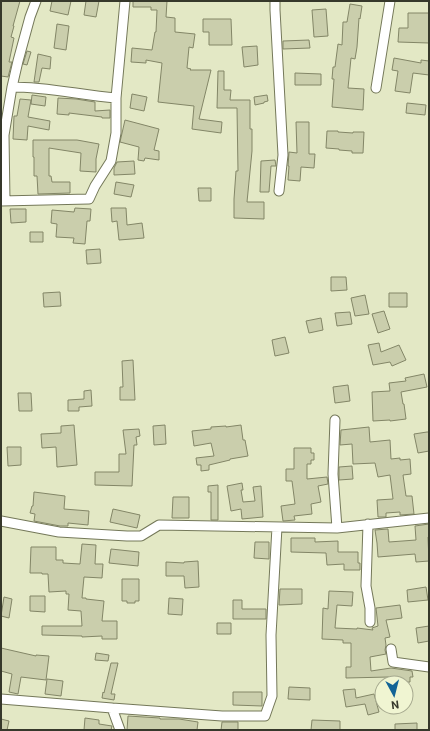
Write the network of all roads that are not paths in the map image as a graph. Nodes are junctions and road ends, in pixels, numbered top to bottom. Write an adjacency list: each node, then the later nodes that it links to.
1 (36, 1): 5 (street)
2 (125, 1): 7 (street)
3 (275, 1): 8 (street)
4 (390, 1): 6 (street)
5 (12, 87): 7 (street); 9 (street)
6 (376, 88)
7 (116, 98): 9 (street)
8 (279, 191)
9 (3, 201)
10 (335, 420): 15 (street)
11 (429, 518): 13 (street)
12 (1, 522): 14 (street)
13 (368, 524): 15 (street); 16 (street)
14 (277, 527): 15 (street); 20 (street)
15 (336, 528)
16 (370, 622)
17 (391, 649): 18 (street)
18 (429, 667)
19 (1, 699): 20 (street)
20 (112, 708): 21 (street)
21 (120, 730)

